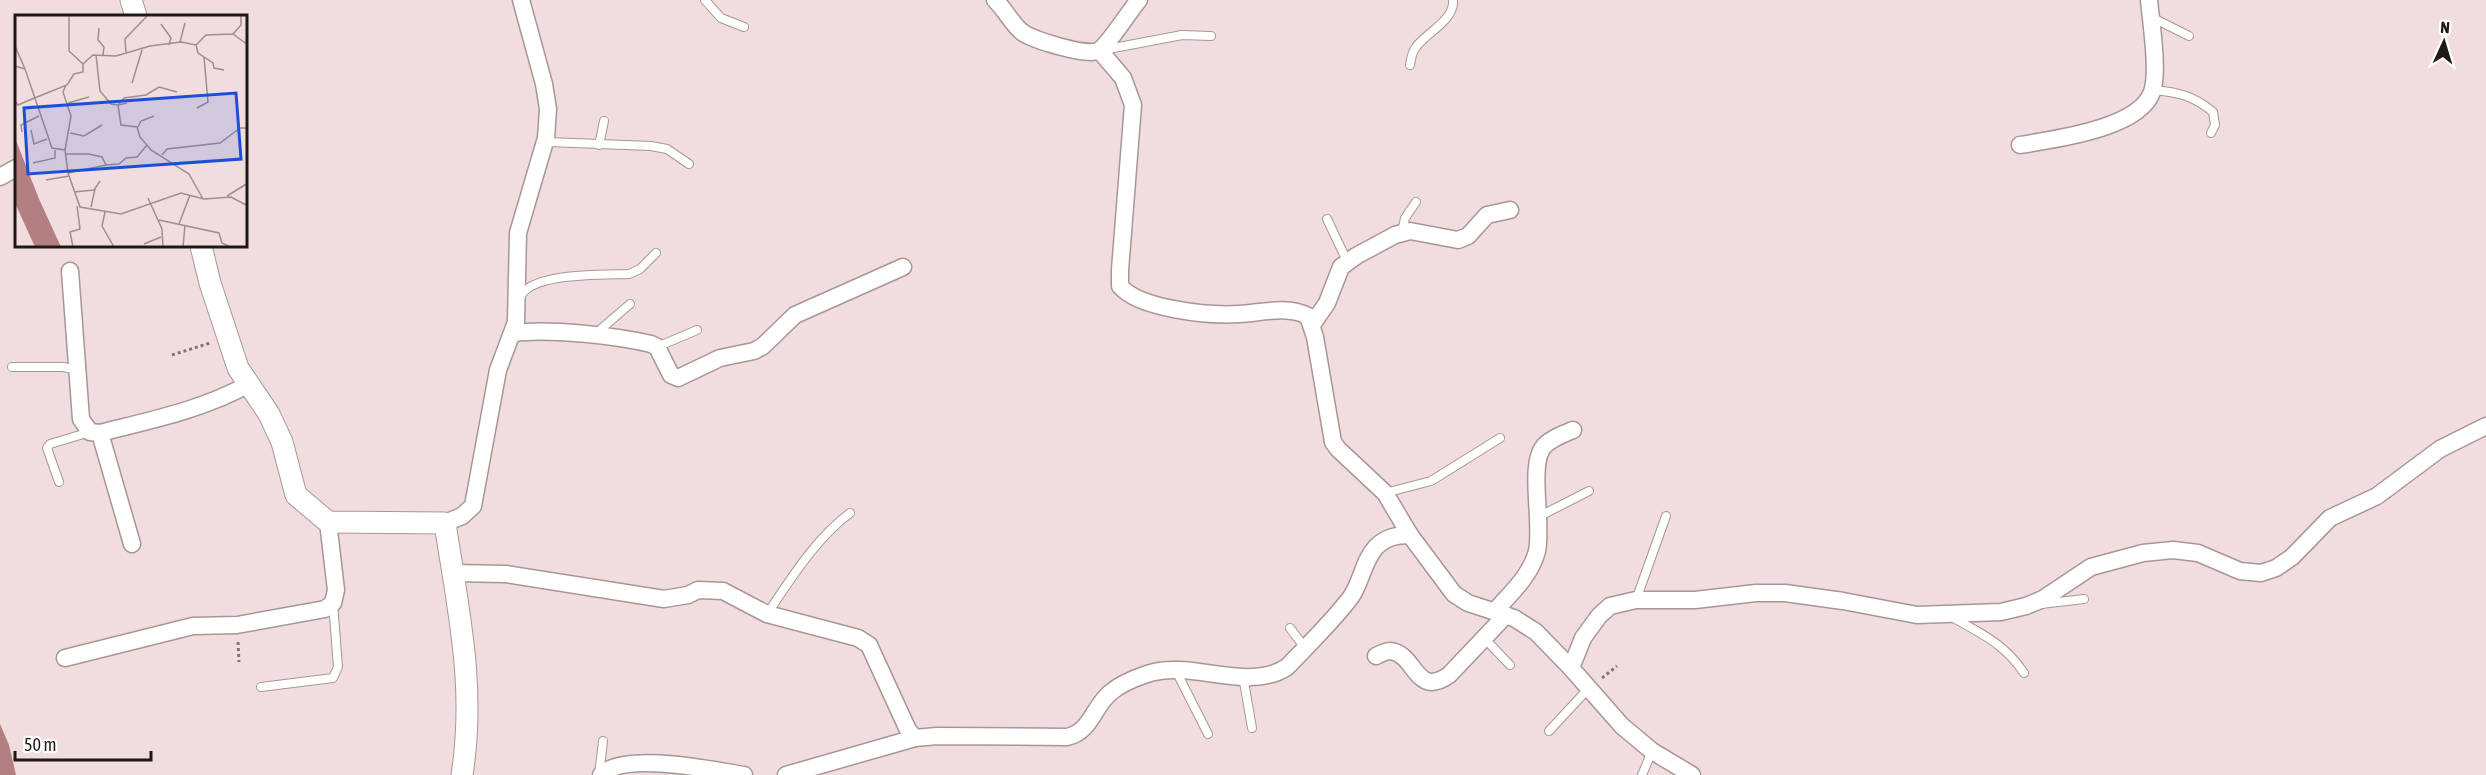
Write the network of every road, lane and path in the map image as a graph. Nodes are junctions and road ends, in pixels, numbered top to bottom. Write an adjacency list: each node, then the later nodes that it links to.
1 (130, 0): 8 (street)
2 (521, 0): 20 (street)
3 (705, 0): 10 (lane)
4 (995, 0): 13 (street)
5 (1139, 0): 13 (street)
6 (1453, 0): 14 (lane)
7 (2149, 0): 9 (street)
8 (136, 15)
9 (2151, 17): 12 (lane); 15 (street)
10 (744, 27)
11 (1211, 36): 13 (lane)
12 (2189, 36)
13 (1100, 51): 35 (street)
14 (1410, 64)
15 (2153, 90): 17 (lane); 19 (street)
16 (604, 121): 18 (lane)
17 (2211, 133)
18 (599, 145): 20 (lane); 21 (lane)
19 (2020, 145)
20 (545, 148): 34 (street)
21 (689, 164)
22 (15, 169): 23 (street)
23 (0, 177)
24 (1416, 202): 27 (lane)
25 (1510, 210): 27 (street)
26 (1327, 219): 30 (lane)
27 (1402, 232): 30 (street)
28 (202, 248): 39 (street)
29 (656, 253): 34 (lane)
30 (1347, 261): 35 (street)
31 (903, 267): 40 (street)
32 (70, 271): 43 (street)
33 (630, 303): 38 (lane)
34 (518, 307): 37 (street)
35 (1312, 325): 51 (street)
36 (698, 330): 40 (lane)
37 (514, 333): 38 (street); 56 (street)
38 (593, 336): 40 (street)
39 (230, 343): 41 (path); 44 (street)
40 (657, 347)
41 (172, 355)
42 (12, 367): 43 (lane)
43 (79, 370): 47 (street)
44 (249, 384): 47 (street); 55 (street)
45 (2486, 426): 63 (street)
46 (1573, 430): 53 (street)
47 (95, 433): 49 (lane); 58 (street)
48 (1500, 438): 51 (lane)
49 (59, 482)
50 (1589, 491): 53 (lane)
51 (1385, 493): 57 (street)
52 (850, 513): 65 (lane)
53 (1540, 516): 64 (street)
54 (1666, 516): 61 (lane)
55 (328, 522): 56 (street); 62 (street)
56 (445, 523): 59 (street)
57 (1410, 535): 64 (street); 69 (street)
58 (132, 544)
59 (453, 573): 65 (street); 85 (street)
60 (2084, 599): 63 (lane)
61 (1636, 600): 66 (street); 73 (street)
62 (333, 603): 71 (street); 77 (lane)
63 (2026, 606): 66 (street)
64 (1500, 613): 68 (street); 73 (street)
65 (767, 614): 82 (street)
66 (1947, 615): 75 (lane)
67 (1290, 628): 69 (lane)
68 (1484, 638): 70 (street); 72 (lane)
69 (1305, 648): 76 (street)
70 (1377, 656)
71 (65, 658)
72 (1510, 665)
73 (1571, 668): 78 (street)
74 (1176, 671): 76 (street); 81 (lane); 82 (street)
75 (2024, 673)
76 (1244, 676): 79 (lane)
77 (261, 687)
78 (1588, 689): 80 (lane); 84 (street)
79 (1252, 728)
80 (1549, 731)
81 (1208, 734)
82 (915, 738): 88 (street)
83 (603, 741): 86 (lane)
84 (1652, 752): 89 (lane); 90 (street)
85 (462, 775)
86 (600, 775): 87 (street)
87 (744, 775)
88 (786, 775)
89 (1642, 775)
90 (1692, 775)

